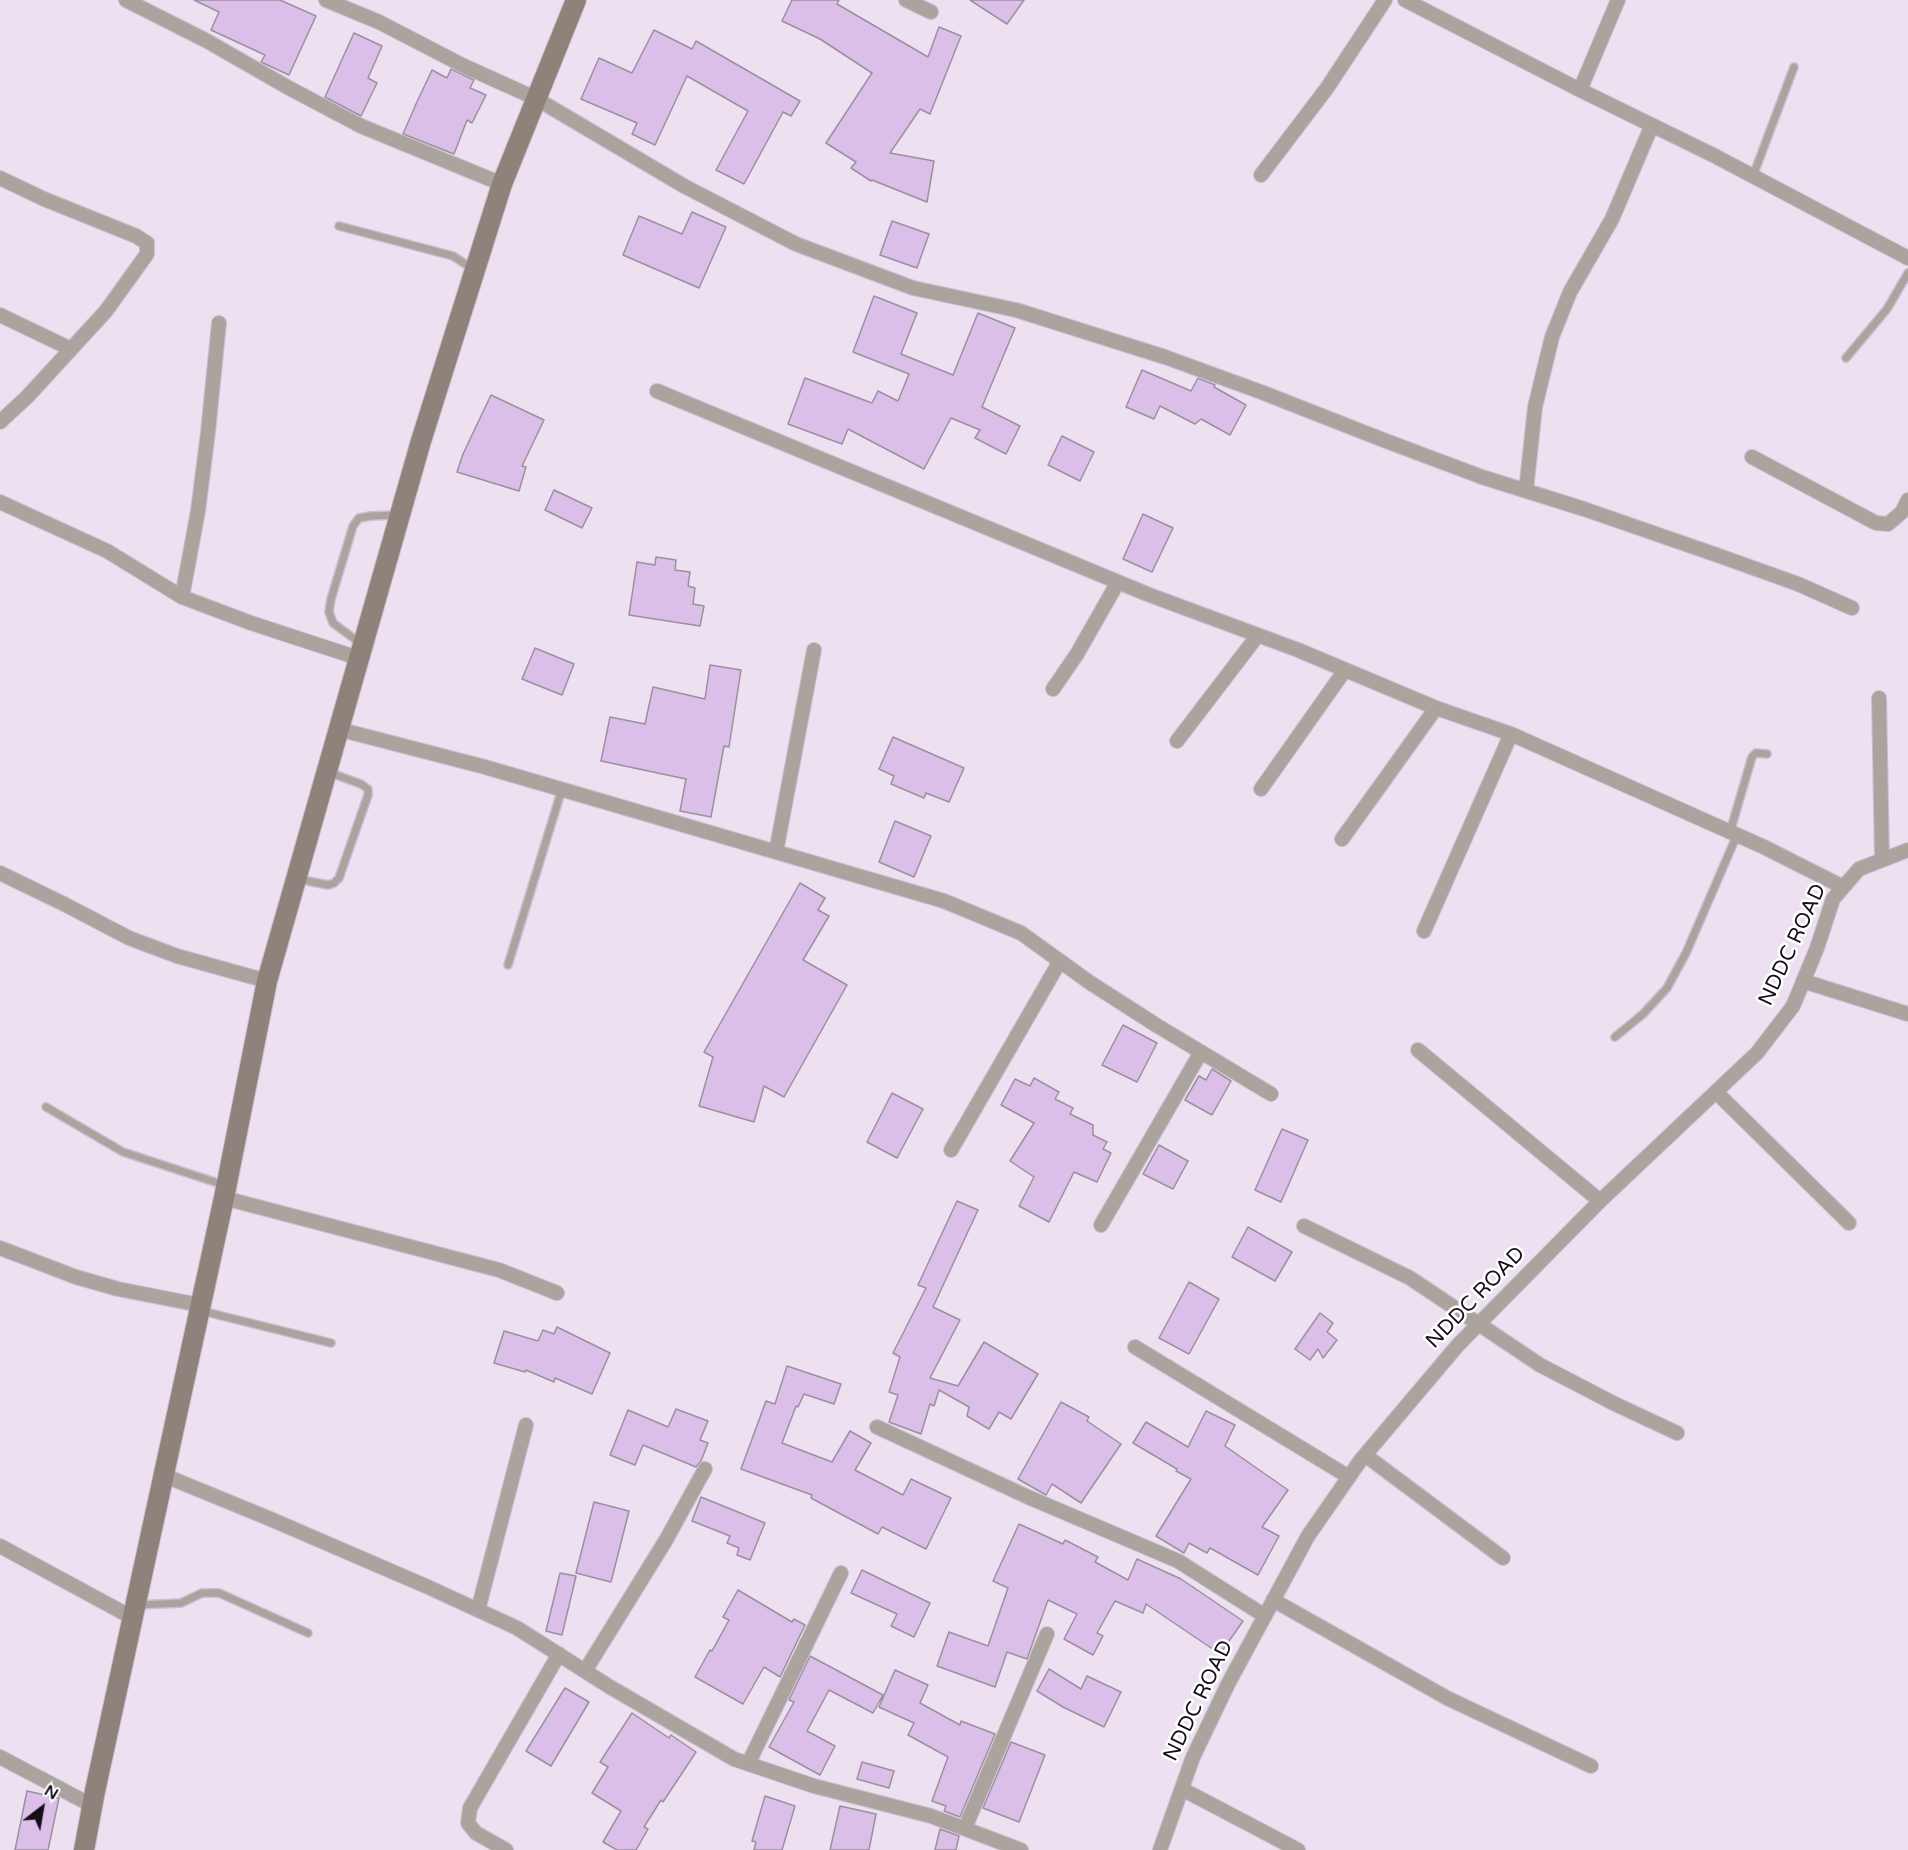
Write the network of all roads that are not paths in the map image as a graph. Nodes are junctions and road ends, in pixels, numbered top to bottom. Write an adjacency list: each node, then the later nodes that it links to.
1 (126, 0): 16 (street)
2 (326, 0): 11 (street)
3 (576, 0): 11 (street)
4 (906, 0): 8 (street)
5 (1385, 0): 13 (street)
6 (1405, 0): 10 (street)
7 (1618, 0): 10 (street)
8 (931, 12)
9 (1794, 67): 14 (lane)
10 (1580, 90): 12 (street)
11 (535, 98): 16 (street); 28 (street)
12 (1652, 125): 14 (street); 28 (street)
13 (1262, 175)
14 (1753, 176): 18 (street)
15 (0, 178): 23 (street)
16 (502, 184): 19 (street)
17 (339, 226): 19 (lane)
18 (1908, 258)
19 (475, 270): 31 (street)
20 (1908, 273): 24 (lane)
21 (0, 315): 23 (street)
22 (219, 323): 33 (street)
23 (71, 349): 26 (street)
24 (1846, 358)
25 (657, 391): 32 (street)
26 (0, 422)
27 (1752, 457): 29 (street)
28 (1526, 491): 34 (street)
29 (1908, 500)
30 (0, 502): 33 (street)
31 (400, 515): 37 (street); 37 (lane)
32 (1118, 582): 35 (street); 39 (street)
33 (182, 597): 37 (street)
34 (1852, 608)
35 (1258, 635): 38 (street); 44 (street)
36 (814, 650): 52 (street)
37 (360, 651): 42 (street)
38 (1345, 670): 41 (street); 48 (street)
39 (1053, 689)
40 (1879, 698): 53 (street)
41 (1436, 708): 43 (street); 50 (street)
42 (338, 729): 46 (street); 47 (street)
43 (1511, 734): 49 (street); 57 (street)
44 (1177, 741)
45 (1767, 754): 49 (lane)
46 (326, 772): 55 (street); 55 (lane)
47 (562, 789): 52 (street); 59 (lane)
48 (1262, 789)
49 (1734, 834): 56 (street); 63 (lane)
50 (1342, 839)
51 (1908, 850): 53 (street, NDDC ROAD)
52 (776, 852): 58 (street)
53 (1882, 860): 56 (street, NDDC ROAD)
54 (0, 873): 60 (street)
55 (296, 879): 60 (street)
56 (1843, 887): 61 (street, NDDC ROAD)
57 (1424, 931)
58 (1060, 961): 65 (street); 69 (street)
59 (507, 965)
60 (267, 981): 70 (street)
61 (1803, 981): 62 (street); 66 (street, NDDC ROAD)
62 (1908, 1014)
63 (1615, 1037)
64 (1418, 1050): 71 (street)
65 (1200, 1052): 67 (street); 73 (street)
66 (1716, 1092): 71 (street, NDDC ROAD); 72 (street)
67 (1271, 1094)
68 (46, 1107): 70 (lane)
69 (951, 1150)
70 (225, 1191): 76 (street); 77 (street)
71 (1600, 1201): 78 (street, NDDC ROAD)
72 (1849, 1223)
73 (1101, 1225)
74 (1304, 1226): 78 (street)
75 (0, 1248): 77 (street)
76 (557, 1293)
77 (200, 1307): 79 (lane); 86 (street)
78 (1479, 1324): 83 (street); 84 (street, NDDC ROAD)
79 (331, 1343)
80 (1135, 1347): 87 (street)
81 (526, 1425): 92 (street)
82 (877, 1427): 94 (street)
83 (1677, 1433)
84 (1365, 1455): 87 (street, NDDC ROAD); 89 (street)
85 (705, 1469): 98 (street)
86 (163, 1475): 92 (street); 93 (street)
87 (1349, 1477): 91 (street, NDDC ROAD)
88 (0, 1546): 93 (street)
89 (1503, 1558)
90 (841, 1573): 100 (street)
91 (1273, 1600): 94 (street, NDDC ROAD); 101 (street)
92 (478, 1610): 97 (street)
93 (134, 1611): 95 (lane); 103 (street)
94 (1264, 1616): 102 (street, NDDC ROAD)
95 (308, 1634)
96 (1047, 1634): 104 (street)
97 (559, 1654): 98 (street); 106 (street)
98 (585, 1671): 100 (street)
99 (0, 1757): 103 (street)
100 (748, 1764): 104 (street)
101 (1591, 1766)
102 (1182, 1789): 108 (street, NDDC ROAD); 109 (street)
103 (93, 1806): 105 (street)
104 (965, 1828): 107 (street)
105 (84, 1850)
106 (506, 1850)
107 (1021, 1850)
108 (1160, 1850)
109 (1298, 1850)

